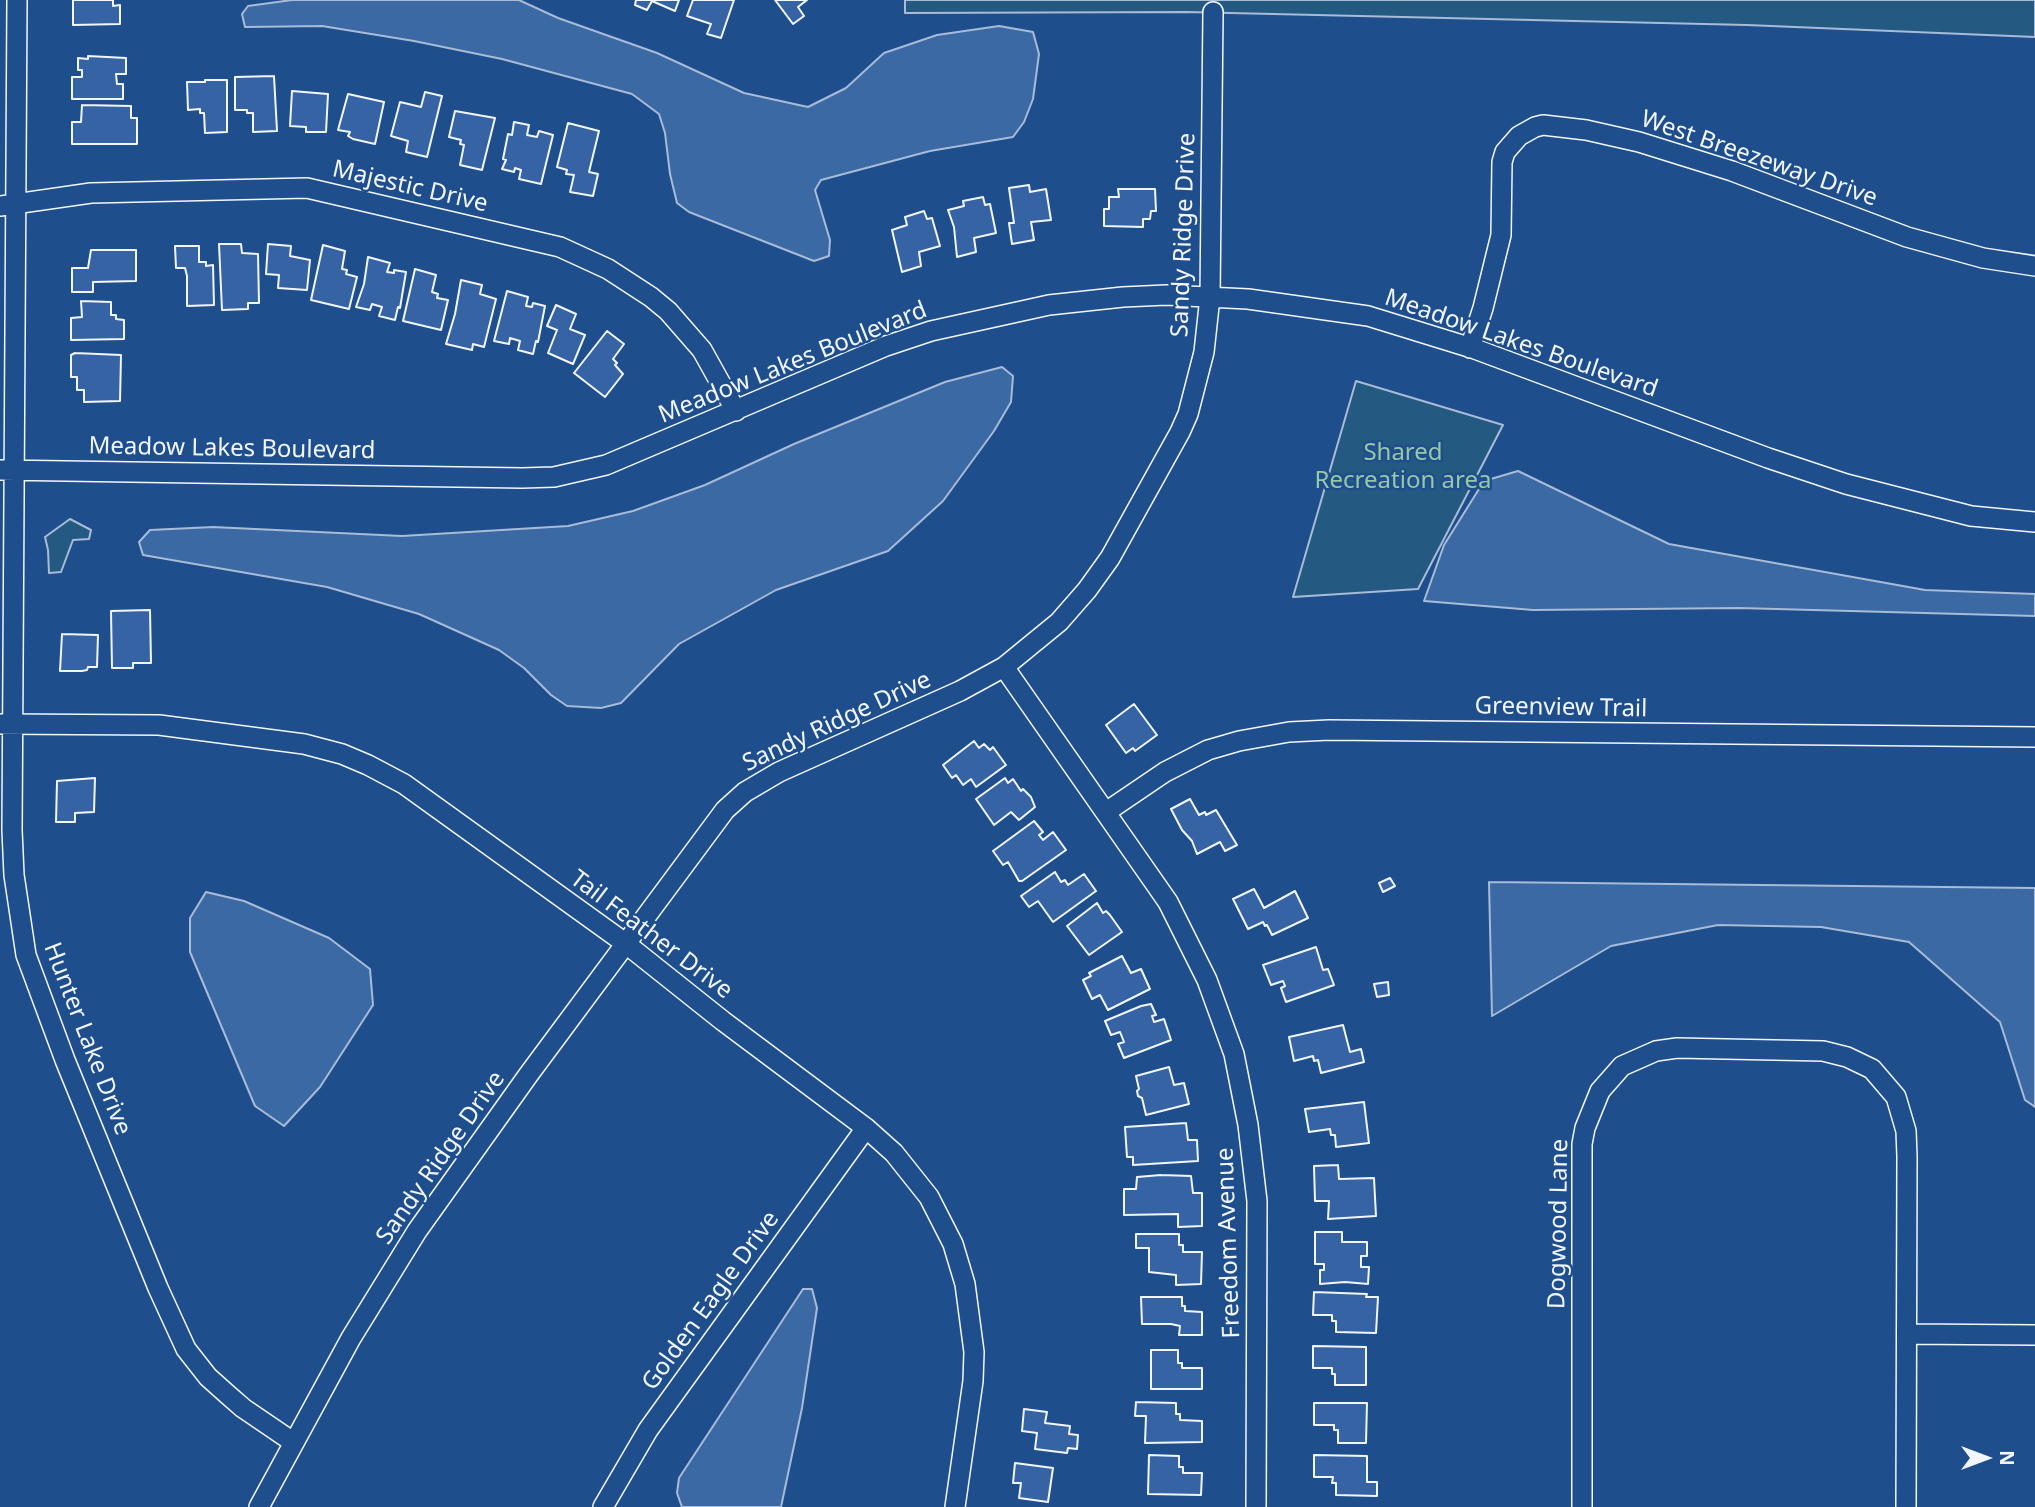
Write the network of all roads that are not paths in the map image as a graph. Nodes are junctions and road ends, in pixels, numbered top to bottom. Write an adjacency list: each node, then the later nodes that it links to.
1 (18, 0): 3 (street, Hunter Lake Drive)
2 (1213, 12): 5 (street, Sandy Ridge Drive)
3 (8, 204): 7 (street, Majestic Drive); 8 (street, Hunter Lake Drive)
4 (2035, 266): 6 (street, West Breezeway Drive)
5 (1210, 297): 6 (street, Meadow Lakes Boulevard); 7 (street, Meadow Lakes Boulevard); 10 (street, Sandy Ridge Drive)
6 (1471, 348): 9 (street, Meadow Lakes Boulevard)
7 (737, 411): 8 (street, Meadow Lakes Boulevard)
8 (7, 470): 11 (street, Hunter Lake Drive)
9 (2035, 522)
10 (1004, 667): 13 (street, Freedom Avenue); 14 (street, Sandy Ridge Drive)
11 (6, 724): 14 (street, Tail Feather Drive); 18 (street, Hunter Lake Drive)
12 (2035, 737): 13 (street, Greenview Trail)
13 (1105, 812): 22 (street, Freedom Avenue)
14 (625, 943): 15 (street, Tail Feather Drive); 18 (street, Sandy Ridge Drive)
15 (866, 1128): 20 (street, Golden Eagle Drive); 21 (street, Tail Feather Drive)
16 (1907, 1334): 17 (street); 23 (street, Dogwood Lane); 24 (street, Dogwood Lane)
17 (2035, 1335)
18 (293, 1442): 19 (street, Sandy Ridge Drive)
19 (259, 1507)
20 (603, 1507)
21 (955, 1507)
22 (1256, 1507)
23 (1582, 1507)
24 (1906, 1507)

